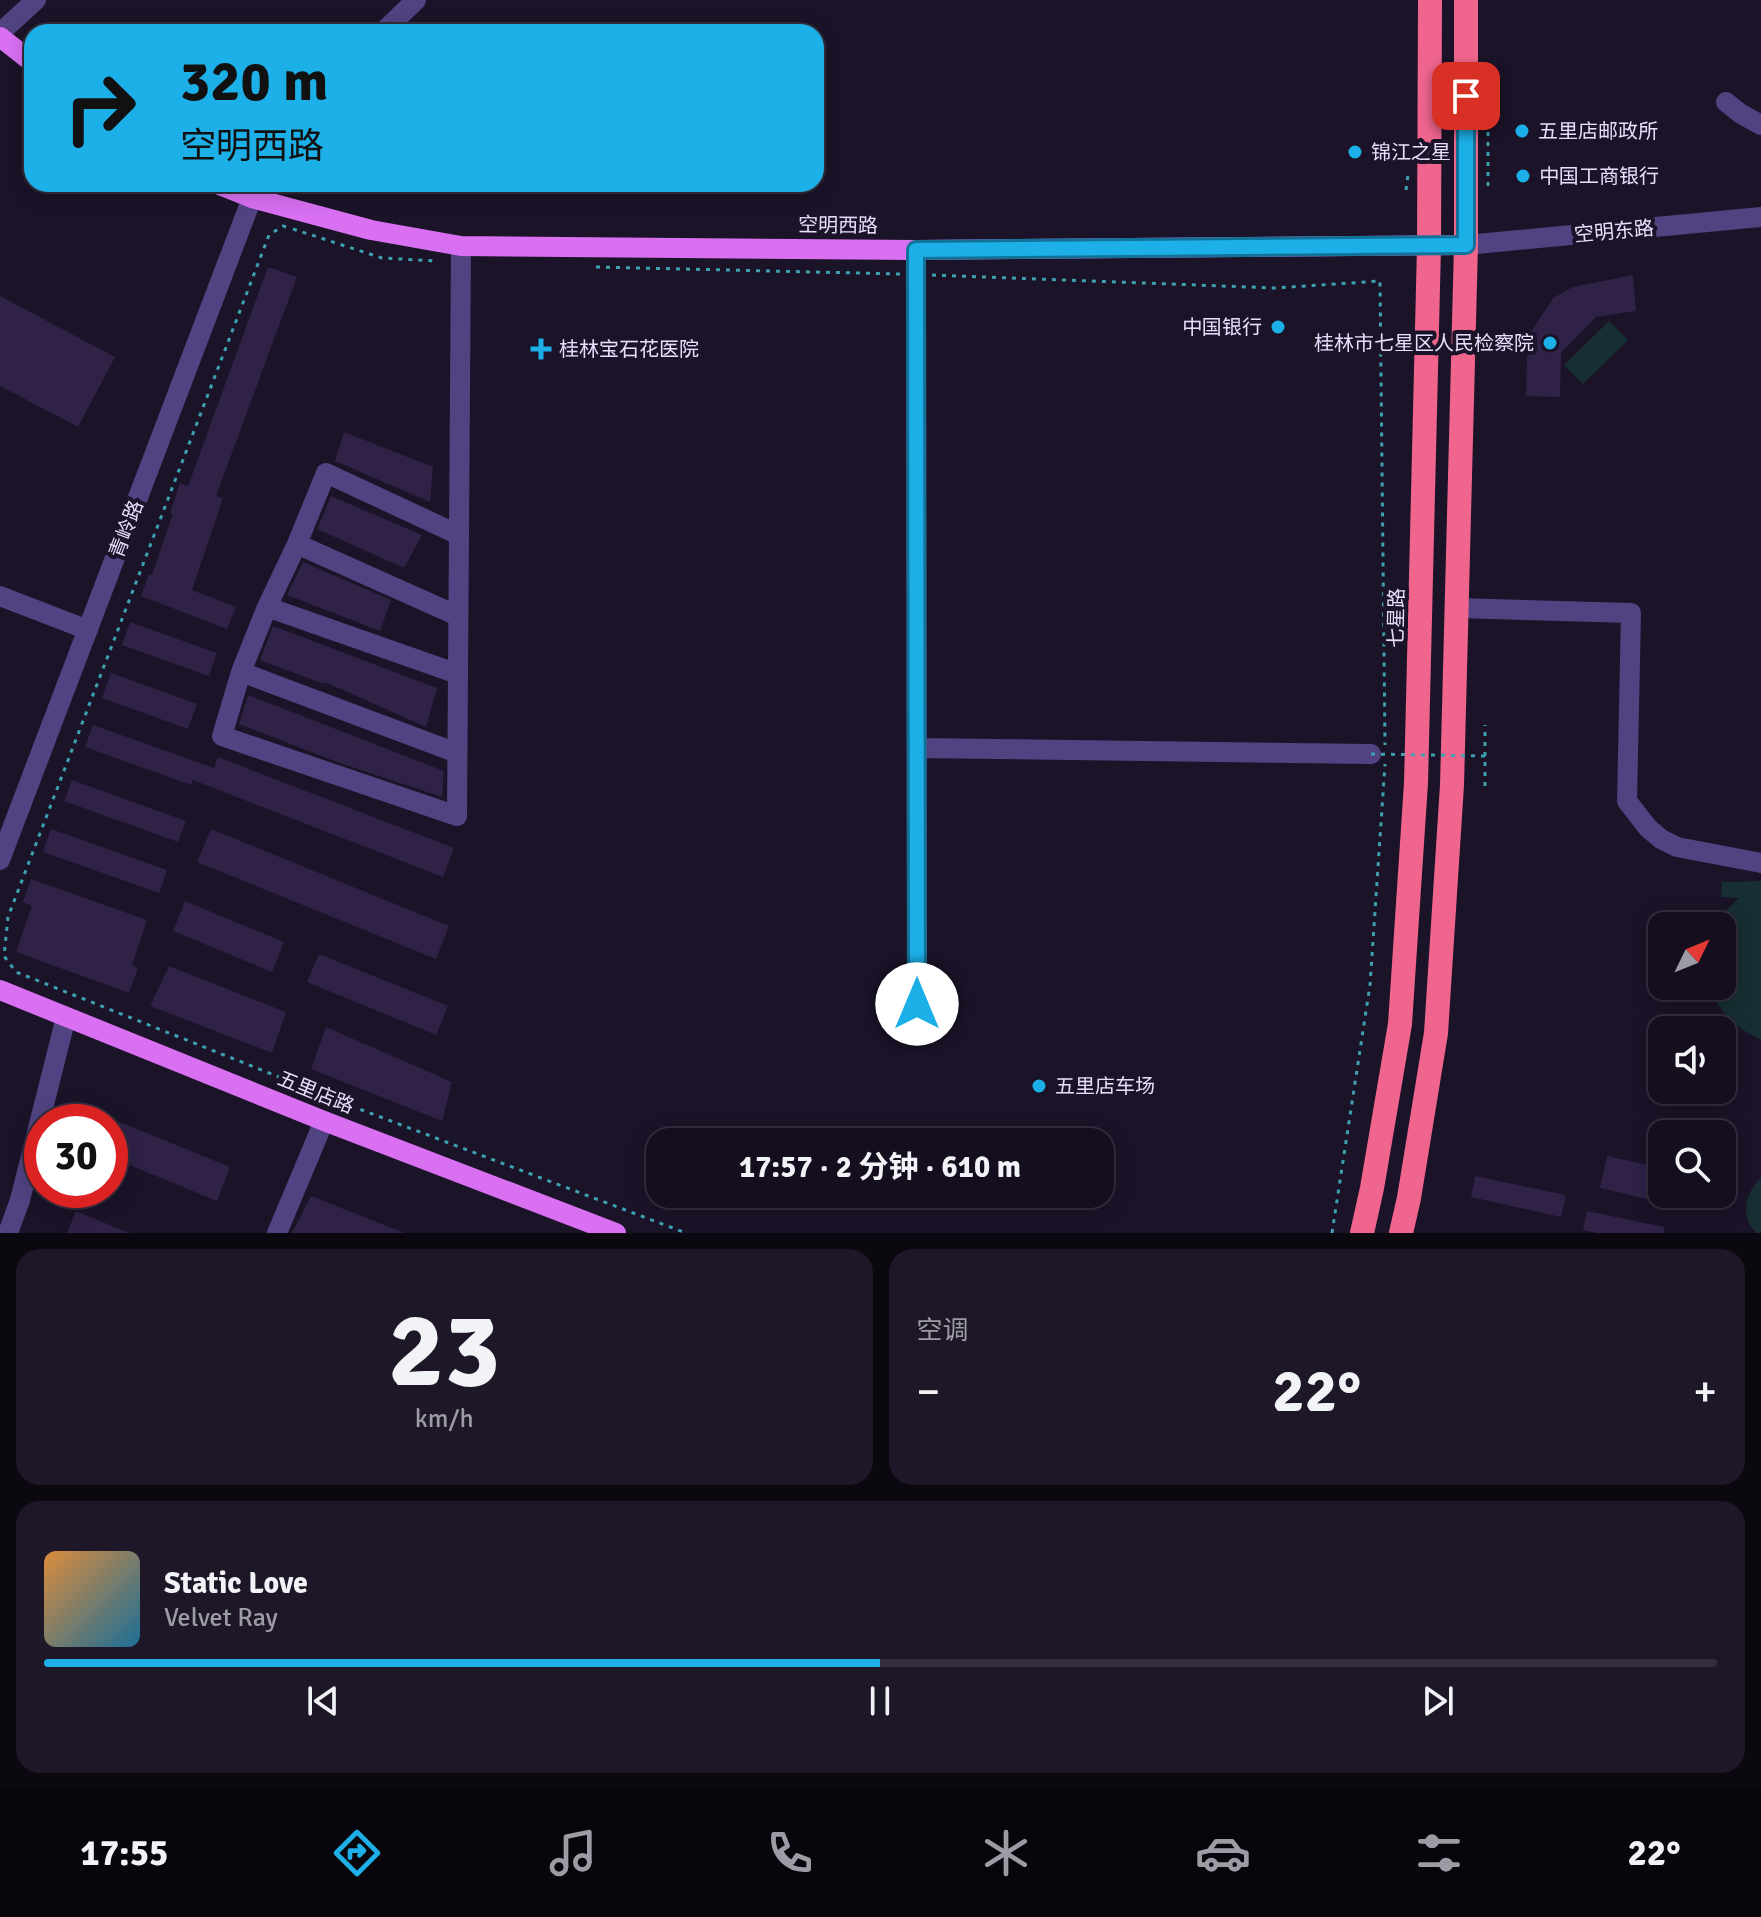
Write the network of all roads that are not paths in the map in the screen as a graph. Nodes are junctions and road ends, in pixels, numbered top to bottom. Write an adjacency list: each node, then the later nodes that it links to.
1 (36, 0): 6 (street)
2 (416, 0): 5 (street)
3 (1430, 0): 14 (highway, 七星路)
4 (1466, 0): 13 (highway)
5 (391, 24)
6 (0, 35): 7 (main road)
7 (24, 55)
8 (1726, 102): 9 (street)
9 (1761, 125)
10 (238, 192): 11 (main road, 空明西路)
11 (252, 198): 16 (main road, 空明西路); 23 (street, 青岭路)
12 (1761, 217): 13 (street, 空明东路)
13 (1466, 245): 14 (main road, 空明西路); 21 (highway)
14 (1429, 246): 15 (main road, 空明西路); 38 (highway, 七星路)
15 (916, 250): 16 (main road, 空明西路); 26 (street)
16 (461, 254): 17 (street)
17 (459, 535): 18 (street); 22 (street)
18 (297, 544): 20 (street); 22 (street)
19 (0, 596): 23 (street)
20 (267, 607): 24 (street); 25 (street)
21 (1457, 608): 30 (street); 39 (highway)
22 (458, 616): 25 (street)
23 (88, 630): 29 (street, 青岭路)
24 (241, 672): 28 (street); 28 (street)
25 (458, 674): 28 (street)
26 (917, 748): 27 (street); 32 (street)
27 (1380, 749)
28 (457, 753)
29 (0, 860)
30 (1761, 863)
31 (0, 990): 33 (main road, 五里店路)
32 (917, 1004)
33 (66, 1017): 34 (main road, 五里店路); 35 (street)
34 (324, 1121): 36 (street); 37 (main road, 五里店路)
35 (8, 1233)
36 (277, 1233)
37 (616, 1233)
38 (1362, 1233)
39 (1401, 1233)

